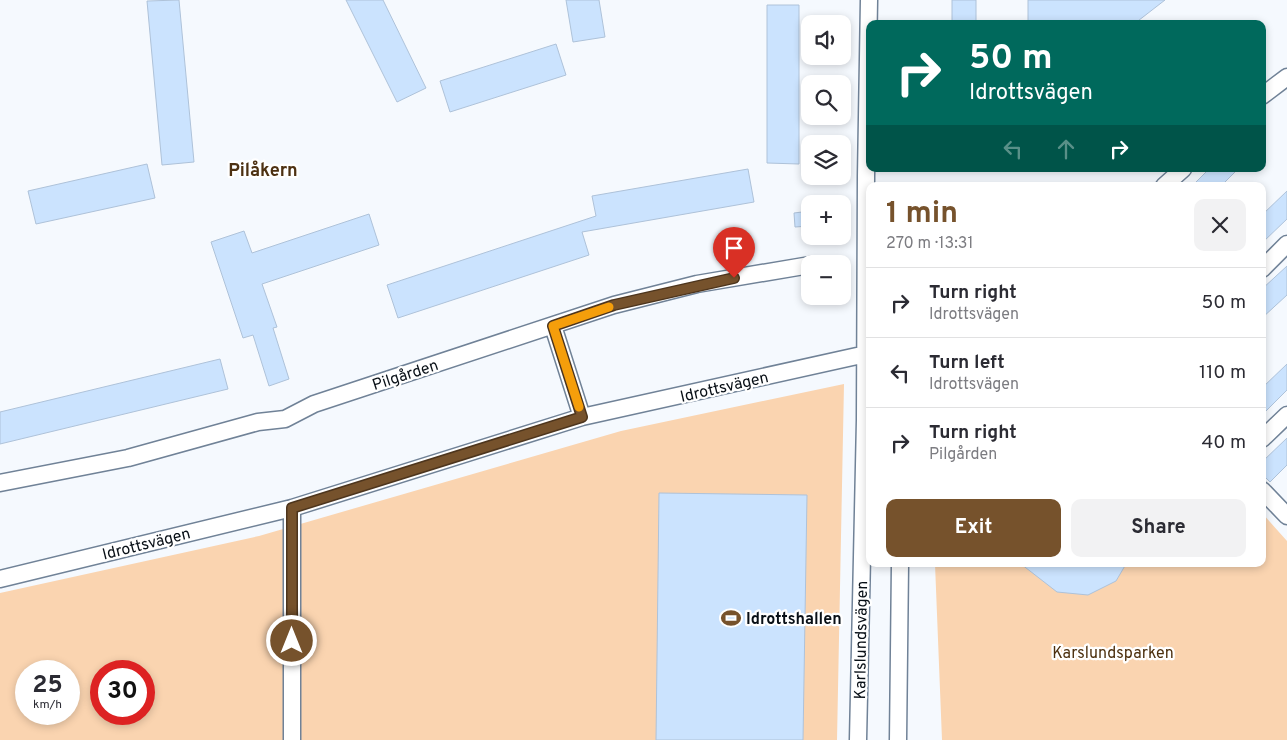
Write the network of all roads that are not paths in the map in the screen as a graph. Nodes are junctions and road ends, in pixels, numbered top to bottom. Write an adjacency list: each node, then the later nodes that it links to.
1 (870, 0): 2 (street, Karlslundsvägen)
2 (870, 20)
3 (1287, 76): 4 (street)
4 (1266, 93)
5 (1180, 172): 6 (street)
6 (1168, 182)
7 (1287, 244): 8 (street)
8 (1266, 265)
9 (801, 268): 10 (street, Pilgården)
10 (553, 326): 13 (street); 15 (street, Pilgården)
11 (866, 354): 13 (street, Idrottsvägen)
12 (1287, 415): 14 (street)
13 (582, 417): 18 (street, Idrottsvägen)
14 (1266, 435)
15 (0, 483)
16 (866, 484): 23 (street, Karlslundsvägen)
17 (1266, 494): 19 (street)
18 (292, 508): 21 (street, Idrottsvägen); 22 (street)
19 (1287, 516)
20 (900, 567): 24 (street)
21 (0, 579)
22 (292, 740)
23 (858, 740)
24 (898, 740)

